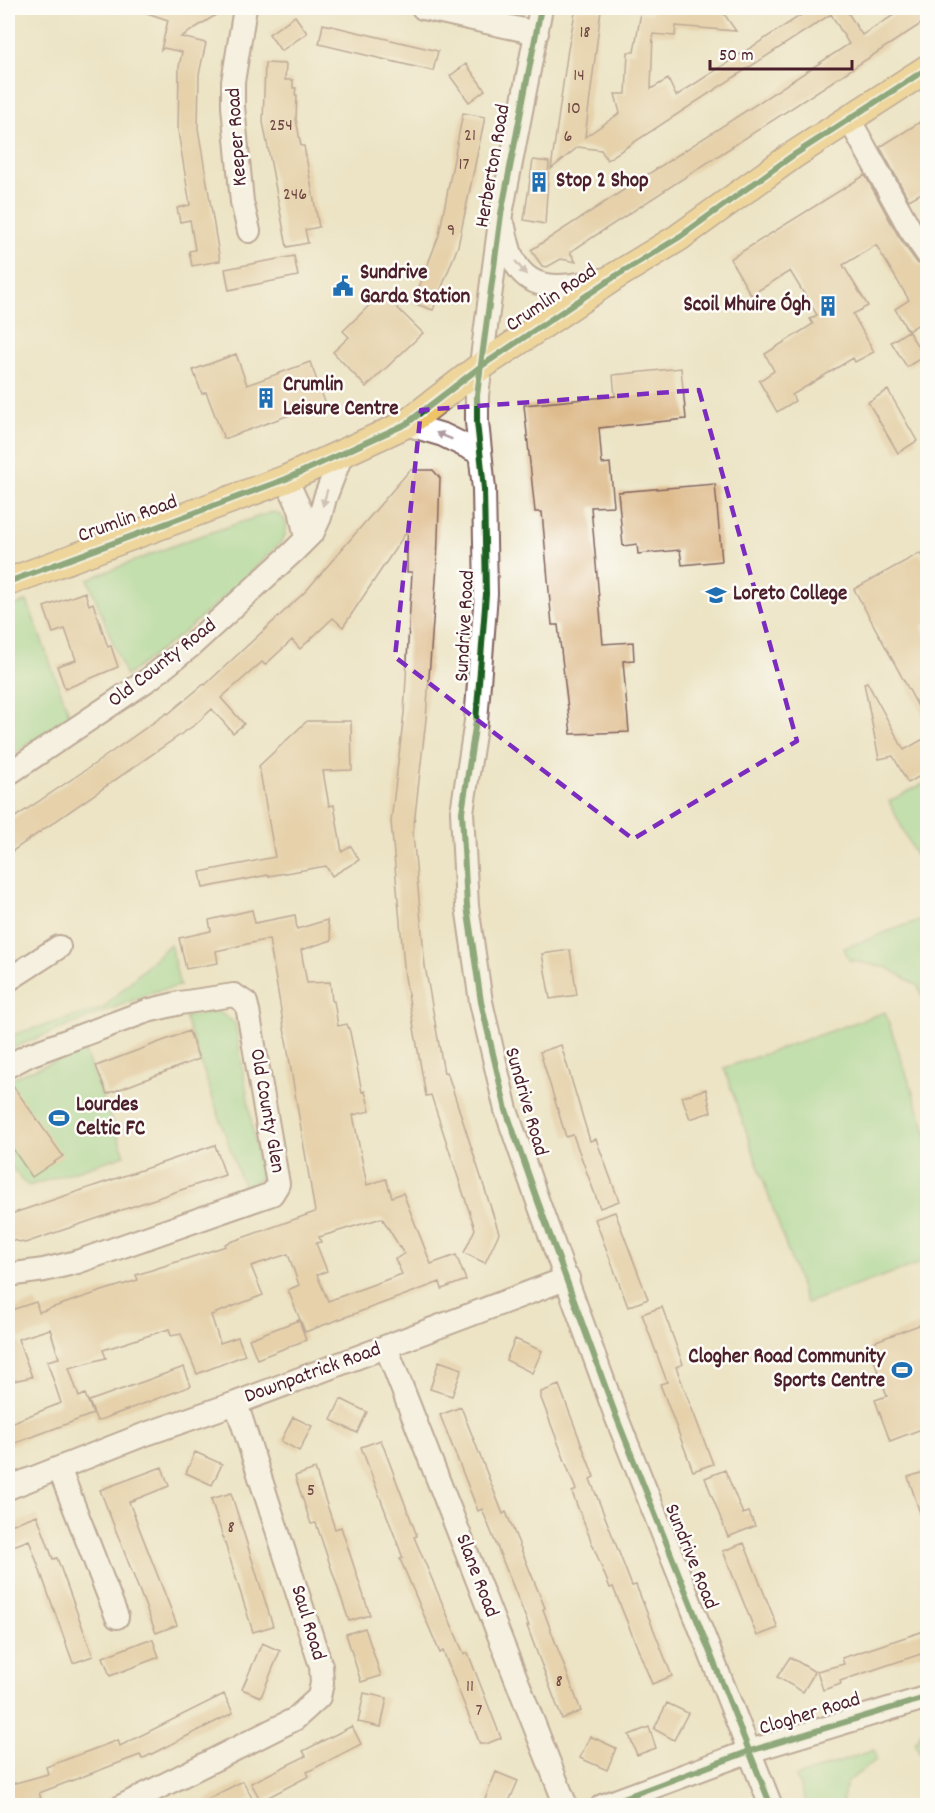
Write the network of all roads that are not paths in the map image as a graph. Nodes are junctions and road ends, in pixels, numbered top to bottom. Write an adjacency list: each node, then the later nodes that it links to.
1 (245, 8): 8 (street, Keeper Road)
2 (423, 8): 4 (street)
3 (541, 8): 4 (street, Herberton Road)
4 (537, 33): 7 (street, Herberton Road)
5 (927, 68): 6 (main road, Crumlin Road)
6 (849, 119): 9 (street); 10 (main road, Crumlin Road)
7 (501, 214): 10 (street, one-way to 10); 11 (street, Herberton Road)
8 (249, 231)
9 (927, 255)
10 (614, 277): 11 (main road, Crumlin Road)
11 (480, 367): 12 (main road, Crumlin Road); 13 (street, Sundrive Road)
12 (406, 424): 13 (street, one-way to 12); 14 (main road, Crumlin Road)
13 (480, 453): 23 (street, Sundrive Road)
14 (340, 456): 15 (main road, Crumlin Road); 16 (street, Old County Road, one-way to 16)
15 (286, 479): 16 (street); 17 (main road, Crumlin Road)
16 (306, 538): 18 (street, Old County Road)
17 (8, 582)
18 (8, 774)
19 (59, 947): 20 (street)
20 (8, 980)
21 (8, 1066): 22 (street, Old County Glen)
22 (8, 1275)
23 (568, 1278): 24 (street, Downpatrick Road); 30 (street, Sundrive Road)
24 (386, 1347): 25 (street, Downpatrick Road); 32 (street, Slane Road)
25 (236, 1403): 26 (street, Downpatrick Road); 31 (street, Saul Road)
26 (59, 1468): 27 (street, Downpatrick Road); 28 (street)
27 (8, 1488)
28 (117, 1617)
29 (927, 1697): 30 (street, Clogher Road)
30 (750, 1751): 33 (street, Clogher Road); 34 (street, Sundrive Road)
31 (122, 1806)
32 (566, 1806)
33 (602, 1806)
34 (771, 1806)

